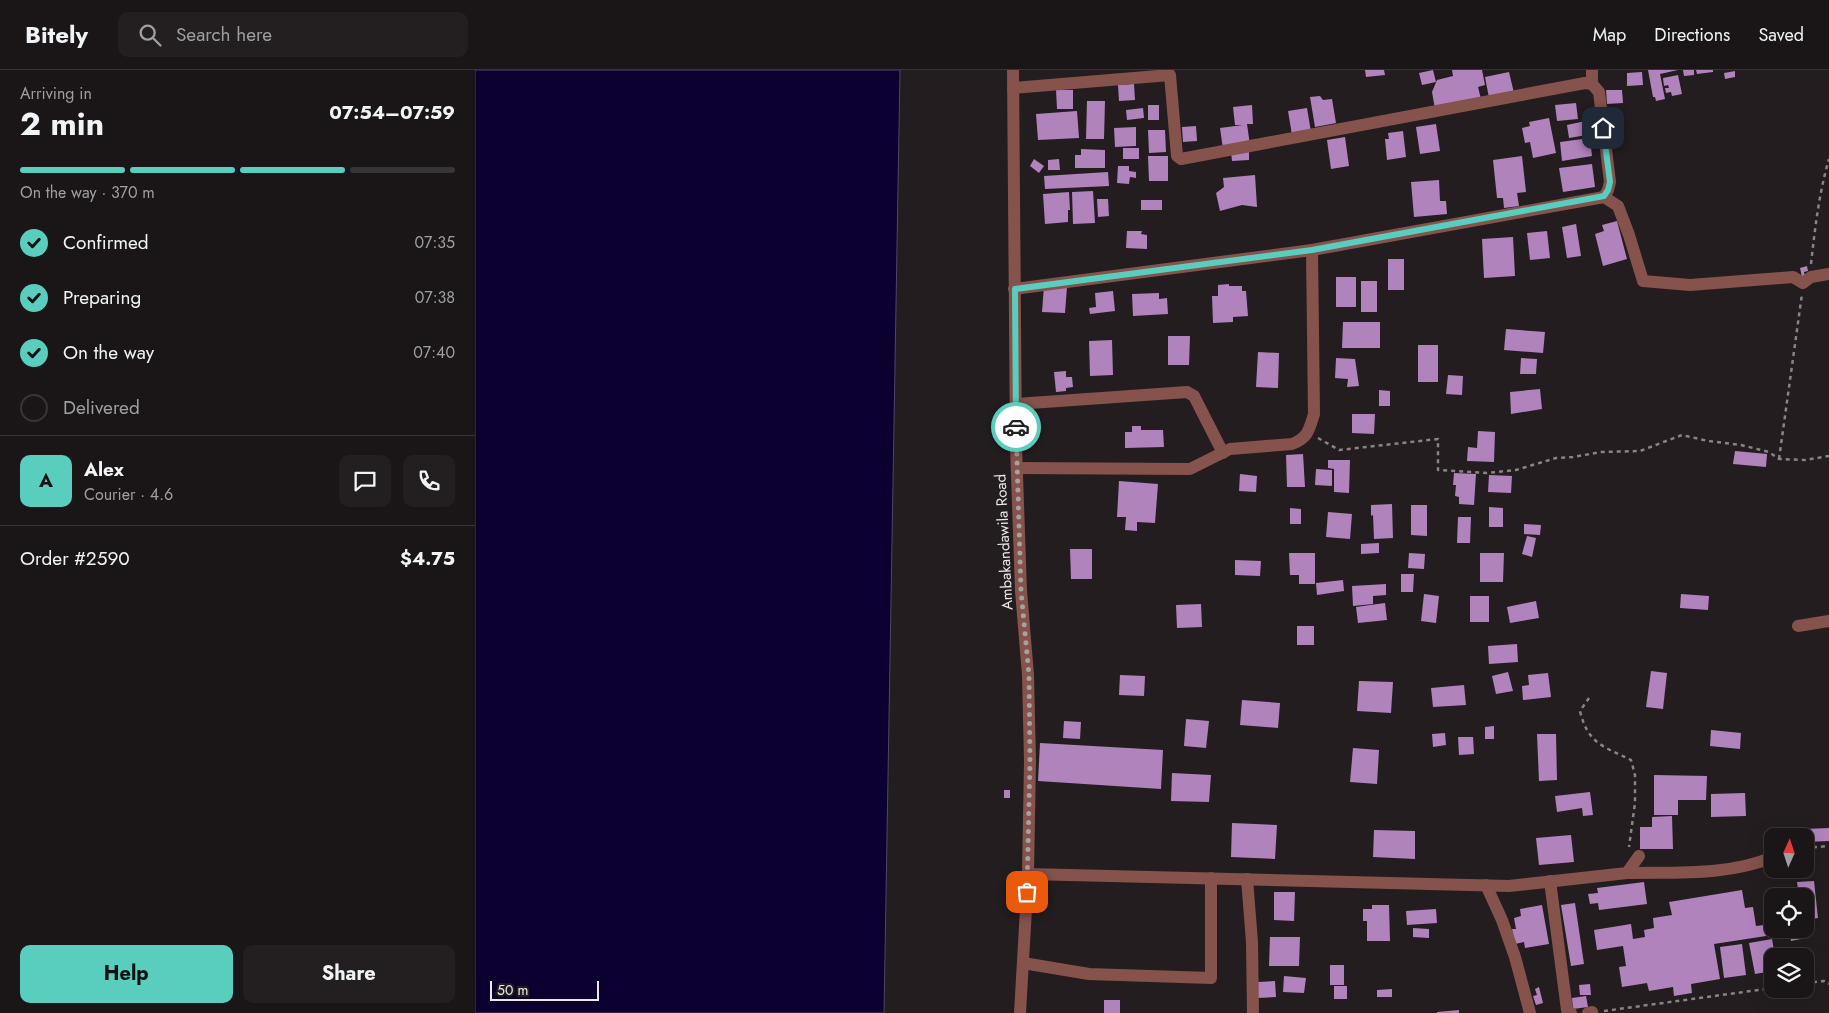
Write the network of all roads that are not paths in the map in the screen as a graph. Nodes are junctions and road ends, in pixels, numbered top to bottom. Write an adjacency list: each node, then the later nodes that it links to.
1 (1013, 70): 5 (street, Ambakandawila Road)
2 (1592, 70): 4 (street)
3 (1170, 73): 4 (street); 5 (street)
4 (1592, 84): 6 (street)
5 (1013, 88): 9 (street, Ambakandawila Road)
6 (1604, 196): 7 (street); 8 (street)
7 (1312, 250): 9 (street); 11 (street)
8 (1829, 274)
9 (1015, 289): 10 (street, Ambakandawila Road)
10 (1016, 404): 11 (street); 12 (street, Ambakandawila Road)
11 (1223, 453): 12 (street)
12 (1017, 468): 18 (street, Ambakandawila Road)
13 (1829, 621): 14 (street)
14 (1798, 626)
15 (1633, 854): 17 (street)
16 (1764, 861): 17 (street)
17 (1627, 873): 21 (street)
18 (1028, 874): 19 (street); 23 (street, Ambakandawila Road)
19 (1211, 878): 20 (street); 23 (street)
20 (1247, 879): 22 (street); 26 (street)
21 (1550, 881): 22 (street); 28 (street)
22 (1486, 885): 27 (street)
23 (1023, 964): 25 (street, Ambakandawila Road)
24 (1592, 1012): 29 (street)
25 (1020, 1013)
26 (1253, 1013)
27 (1530, 1013)
28 (1571, 1013)
29 (1589, 1013)

